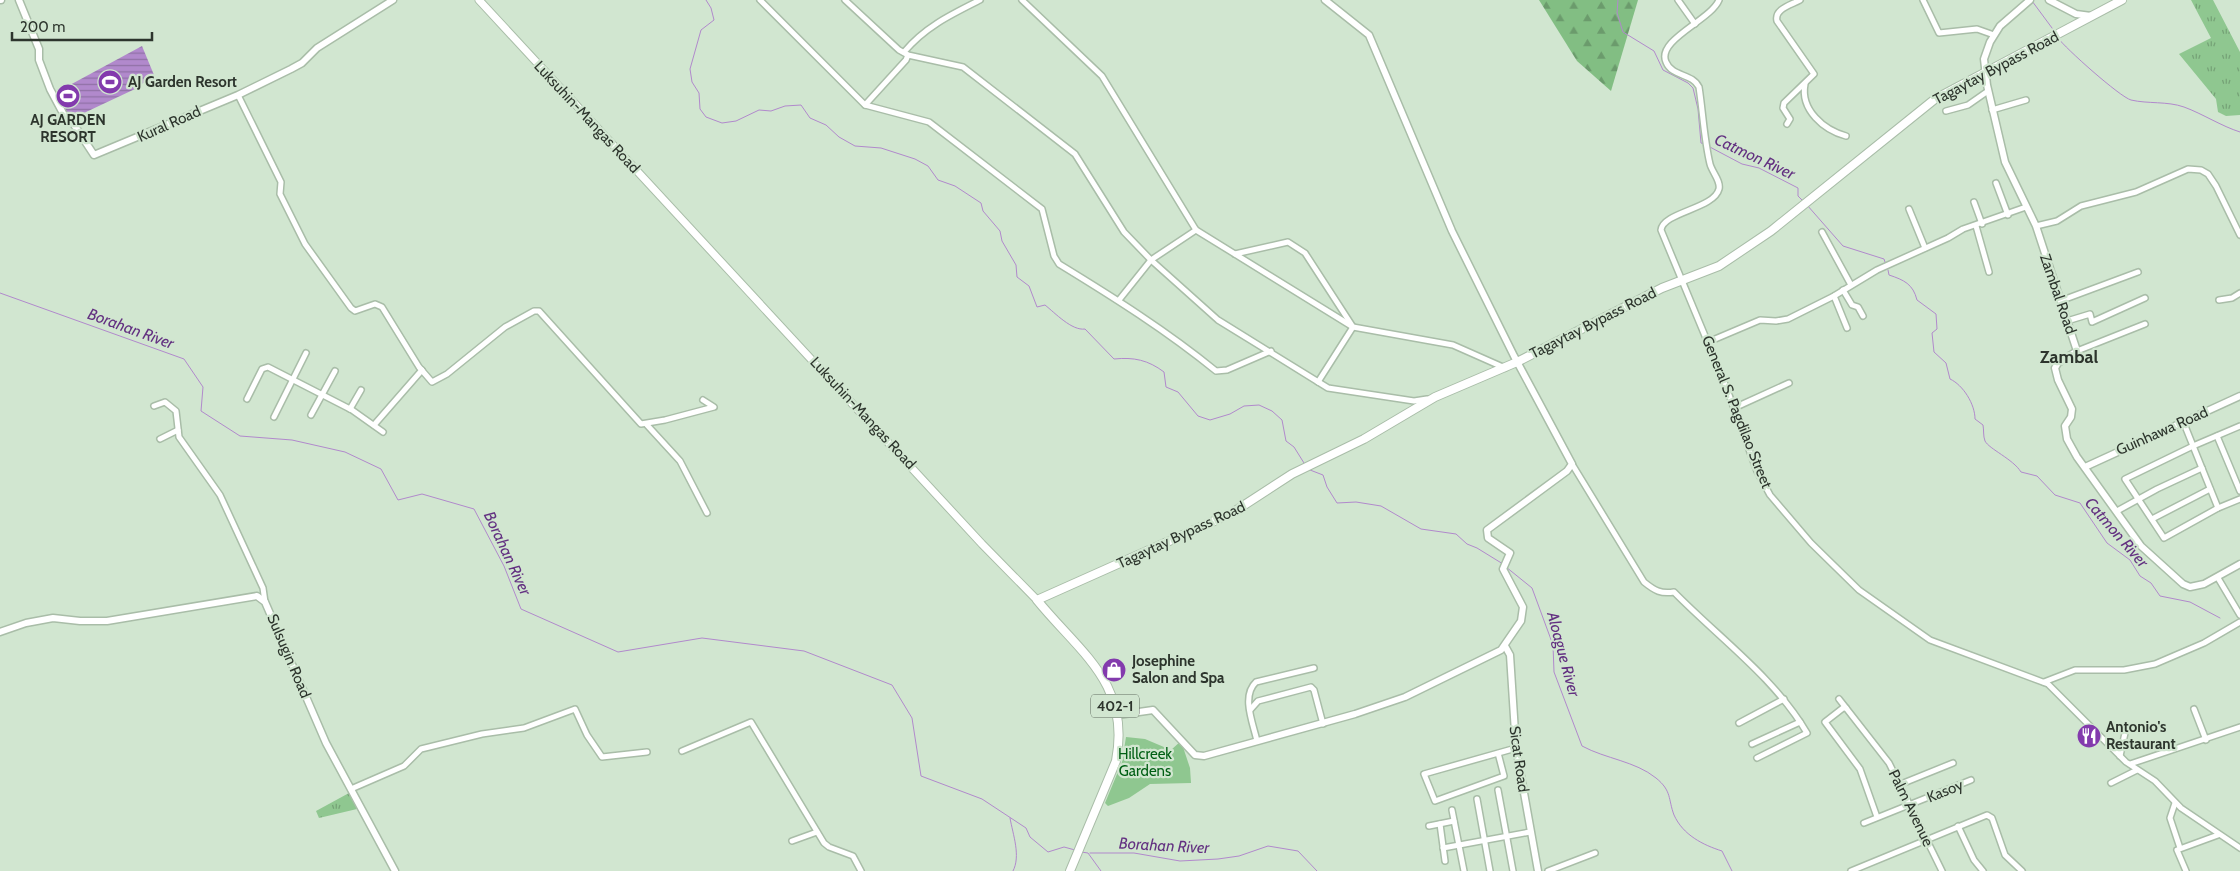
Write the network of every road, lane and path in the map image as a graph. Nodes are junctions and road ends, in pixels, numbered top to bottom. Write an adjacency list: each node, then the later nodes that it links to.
1 (19, 0): 23 (street, Kural Road)
2 (393, 0): 23 (street, Kural Road)
3 (479, 0): 104 (main road, Luksuhin-Mangas Road / 402-1)
4 (760, 0): 25 (street)
5 (845, 0): 19 (street)
6 (980, 0): 19 (street)
7 (1022, 0): 38 (street)
8 (1325, 0): 64 (street)
9 (1678, 0): 17 (street)
10 (1719, 0): 17 (street, General S. Pagdilao Street)
11 (1800, 0): 21 (street)
12 (1923, 0): 18 (street)
13 (2049, 0): 16 (street)
14 (2122, 0): 16 (main road, Tagaytay Bypass Road)
15 (2028, 1): 18 (street, Zambal Road)
16 (2098, 14): 20 (main road, Tagaytay Bypass Road)
17 (1695, 24): 46 (street, General S. Pagdilao Street)
18 (1994, 35): 20 (street, Zambal Road)
19 (906, 53): 25 (street); 43 (street)
20 (1985, 73): 22 (street, Zambal Road); 46 (main road, Tagaytay Bypass Road)
21 (1805, 83): 28 (street); 29 (street)
22 (1988, 91): 26 (street, Zambal Road); 27 (street)
23 (238, 96): 66 (street)
24 (2026, 100): 26 (street)
25 (864, 104): 52 (street)
26 (1992, 110): 32 (street, Zambal Road)
27 (1946, 111)
28 (1788, 124)
29 (1846, 136)
30 (1996, 184): 34 (street)
31 (1974, 202): 35 (street)
32 (2026, 207): 34 (street); 37 (street, Zambal Road)
33 (1909, 209): 41 (street)
34 (2008, 215): 35 (street)
35 (1982, 224): 36 (street)
36 (1976, 226): 41 (street); 44 (street)
37 (2036, 226): 40 (street); 54 (street, Zambal Road)
38 (1196, 230): 42 (street); 43 (street)
39 (1822, 232): 47 (street)
40 (2240, 235)
41 (1924, 248): 47 (street)
42 (1235, 254): 58 (street); 58 (street)
43 (1151, 260): 52 (street); 61 (street)
44 (1989, 272)
45 (2138, 272): 54 (street)
46 (1683, 280): 60 (street, General S. Pagdilao Street); 64 (main road, Tagaytay Bypass Road)
47 (1850, 285): 48 (street)
48 (1843, 290): 50 (street); 55 (street)
49 (2240, 293): 53 (street)
50 (1834, 296): 59 (street); 60 (street)
51 (2145, 298): 56 (street)
52 (1119, 300): 61 (street)
53 (2219, 300)
54 (2060, 301): 56 (street, Zambal Road)
55 (1863, 316)
56 (2067, 322): 62 (street, Zambal Road)
57 (2145, 324): 62 (street)
58 (1353, 327): 65 (street); 69 (street)
59 (1847, 328)
60 (1708, 342): 78 (street, General S. Pagdilao Street)
61 (1271, 351): 69 (street)
62 (2077, 351): 92 (street, Zambal Road)
63 (306, 353): 68 (street)
64 (1517, 362): 65 (main road, Tagaytay Bypass Road); 91 (street)
65 (1505, 368): 74 (main road, Tagaytay Bypass Road)
66 (422, 370): 83 (street); 84 (street)
67 (335, 371): 72 (street)
68 (292, 380): 72 (street); 75 (street); 81 (street)
69 (1318, 382): 74 (street)
70 (1789, 383): 78 (street)
71 (361, 390): 79 (street)
72 (322, 395): 79 (street); 80 (street)
73 (2240, 396): 82 (street, Guinhawa Road)
74 (1435, 398): 104 (main road, Tagaytay Bypass Road)
75 (247, 399)
76 (703, 400): 83 (street)
77 (154, 406): 86 (street)
78 (1734, 408): 111 (street, General S. Pagdilao Street)
79 (350, 409): 84 (street)
80 (311, 415)
81 (274, 417)
82 (2183, 421): 90 (street); 92 (street, Guinhawa Road)
83 (647, 424): 100 (street)
84 (374, 425): 87 (street)
85 (2240, 426): 88 (street)
86 (178, 430): 89 (street); 105 (street)
87 (383, 432)
88 (2217, 436): 90 (street); 95 (street)
89 (160, 439)
90 (2193, 446): 93 (street); 96 (street)
91 (1572, 464): 109 (street); 112 (street)
92 (2085, 467): 99 (street, Zambal Road)
93 (2202, 468): 94 (street); 96 (street)
94 (2210, 489): 98 (street); 101 (street)
95 (2240, 491)
96 (2138, 499): 99 (street); 101 (street)
97 (2240, 499): 98 (street)
98 (2218, 508): 101 (street)
99 (2117, 511): 103 (street, Zambal Road)
100 (707, 513)
101 (2152, 519)
102 (2240, 564): 103 (street, Zambal Road)
103 (2218, 578): 106 (street)
104 (1036, 600): 117 (main road, Luksuhin-Mangas Road / 402-1)
105 (265, 602): 108 (street, Sulsugin Road); 138 (street, Sulsugin Road)
106 (2240, 614)
107 (2240, 622): 111 (street)
108 (0, 632)
109 (1505, 646): 120 (street); 126 (street, Sicat Road)
110 (1314, 668): 116 (street)
111 (2044, 682): 130 (street, General S. Pagdilao Street)
112 (1784, 699): 118 (street); 119 (street)
113 (1839, 699): 114 (street, Palm Avenue)
114 (1846, 708): 137 (street, Palm Avenue); 144 (street)
115 (2194, 709): 123 (street)
116 (1250, 710): 120 (street); 124 (street)
117 (1118, 715): 124 (street); 165 (main road, Luksuhin-Mangas Road / 402-1)
118 (1800, 722): 125 (street); 131 (street)
119 (1739, 723)
120 (1323, 724): 124 (street)
121 (2240, 727): 123 (street)
122 (2125, 733): 130 (street)
123 (2206, 740): 133 (street)
124 (1257, 741)
125 (1752, 744)
126 (1516, 748): 129 (street); 151 (street, Sicat Road)
127 (682, 751): 150 (street)
128 (647, 752): 138 (street)
129 (1498, 753): 129 (street)
130 (2120, 756): 133 (street, General S. Pagdilao Street)
131 (1758, 758)
132 (1953, 763): 137 (street)
133 (2130, 764): 134 (street, General S. Pagdilao Street)
134 (2137, 770): 136 (street); 141 (street, General S. Pagdilao Street)
135 (1971, 780): 142 (street, Kasoy)
136 (2111, 783)
137 (1901, 784): 142 (street, Palm Avenue)
138 (350, 789): 163 (street, Sulsugin Road)
139 (1498, 790): 153 (street)
140 (1477, 799): 156 (street)
141 (2175, 803): 152 (street, General S. Pagdilao Street); 160 (street)
142 (1911, 805): 144 (street, Kasoy); 154 (street, Palm Avenue)
143 (1452, 810): 145 (street)
144 (1877, 817): 147 (street, Kasoy)
145 (1454, 821): 146 (street); 157 (street)
146 (1440, 824): 148 (street); 159 (street)
147 (1864, 824)
148 (1430, 826)
149 (1958, 826): 154 (street); 173 (street); 174 (street)
150 (817, 832): 155 (street); 164 (street)
151 (1530, 832): 153 (street); 169 (street, Sicat Road)
152 (2218, 835): 158 (street, General S. Pagdilao Street); 160 (street)
153 (1506, 837): 156 (street); 168 (street)
154 (1926, 839): 171 (street); 172 (street, Palm Avenue)
155 (792, 841)
156 (1484, 841): 157 (street); 167 (street)
157 (1459, 845): 159 (street); 166 (street)
158 (2239, 846)
159 (1443, 848): 162 (street)
160 (2180, 848): 175 (street)
161 (1595, 852): 170 (street)
162 (1445, 861)
163 (395, 871)
164 (861, 871)
165 (1070, 871)
166 (1464, 871)
167 (1490, 871)
168 (1513, 871)
169 (1538, 871)
170 (1548, 871)
171 (1851, 871)
172 (1942, 871)
173 (1983, 871)
174 (2022, 871)
175 (2186, 871)

